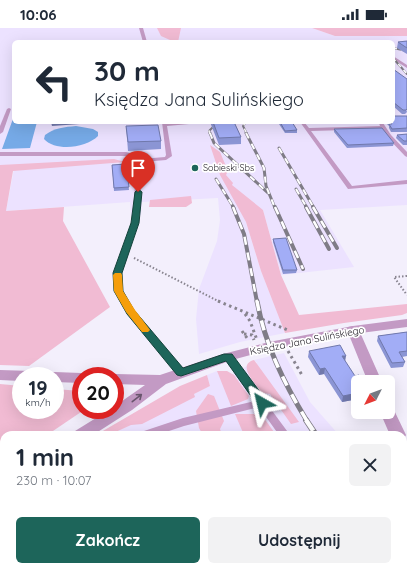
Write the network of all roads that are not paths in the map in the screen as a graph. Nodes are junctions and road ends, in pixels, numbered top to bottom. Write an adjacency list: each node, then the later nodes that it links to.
1 (141, 28): 2 (lane)
2 (144, 40)
3 (395, 58): 4 (lane)
4 (407, 67)
5 (9, 109): 11 (lane)
6 (164, 124): 14 (lane)
7 (304, 124): 10 (lane)
8 (381, 124): 9 (lane)
9 (384, 127): 10 (lane); 13 (lane)
10 (308, 130): 15 (lane)
11 (0, 132)
12 (0, 154): 14 (lane)
13 (407, 156)
14 (140, 161): 19 (lane)
15 (407, 182)
16 (407, 323): 17 (street, Księdza Jana Sulińskiego)
17 (353, 330): 18 (street, Księdza Jana Sulińskiego); 22 (street)
18 (228, 356): 19 (street, Księdza Jana Sulińskiego); 25 (lane)
19 (181, 372): 24 (street, Księdza Jana Sulińskiego)
20 (0, 375): 21 (street)
21 (12, 375)
22 (372, 375)
23 (124, 379): 24 (street, Księdza Jana Sulińskiego)
24 (160, 380): 27 (street, one-way to 24)
25 (262, 403): 28 (lane); 29 (lane)
26 (391, 419): 30 (street)
27 (87, 431)
28 (157, 431)
29 (282, 431)
30 (396, 431)

